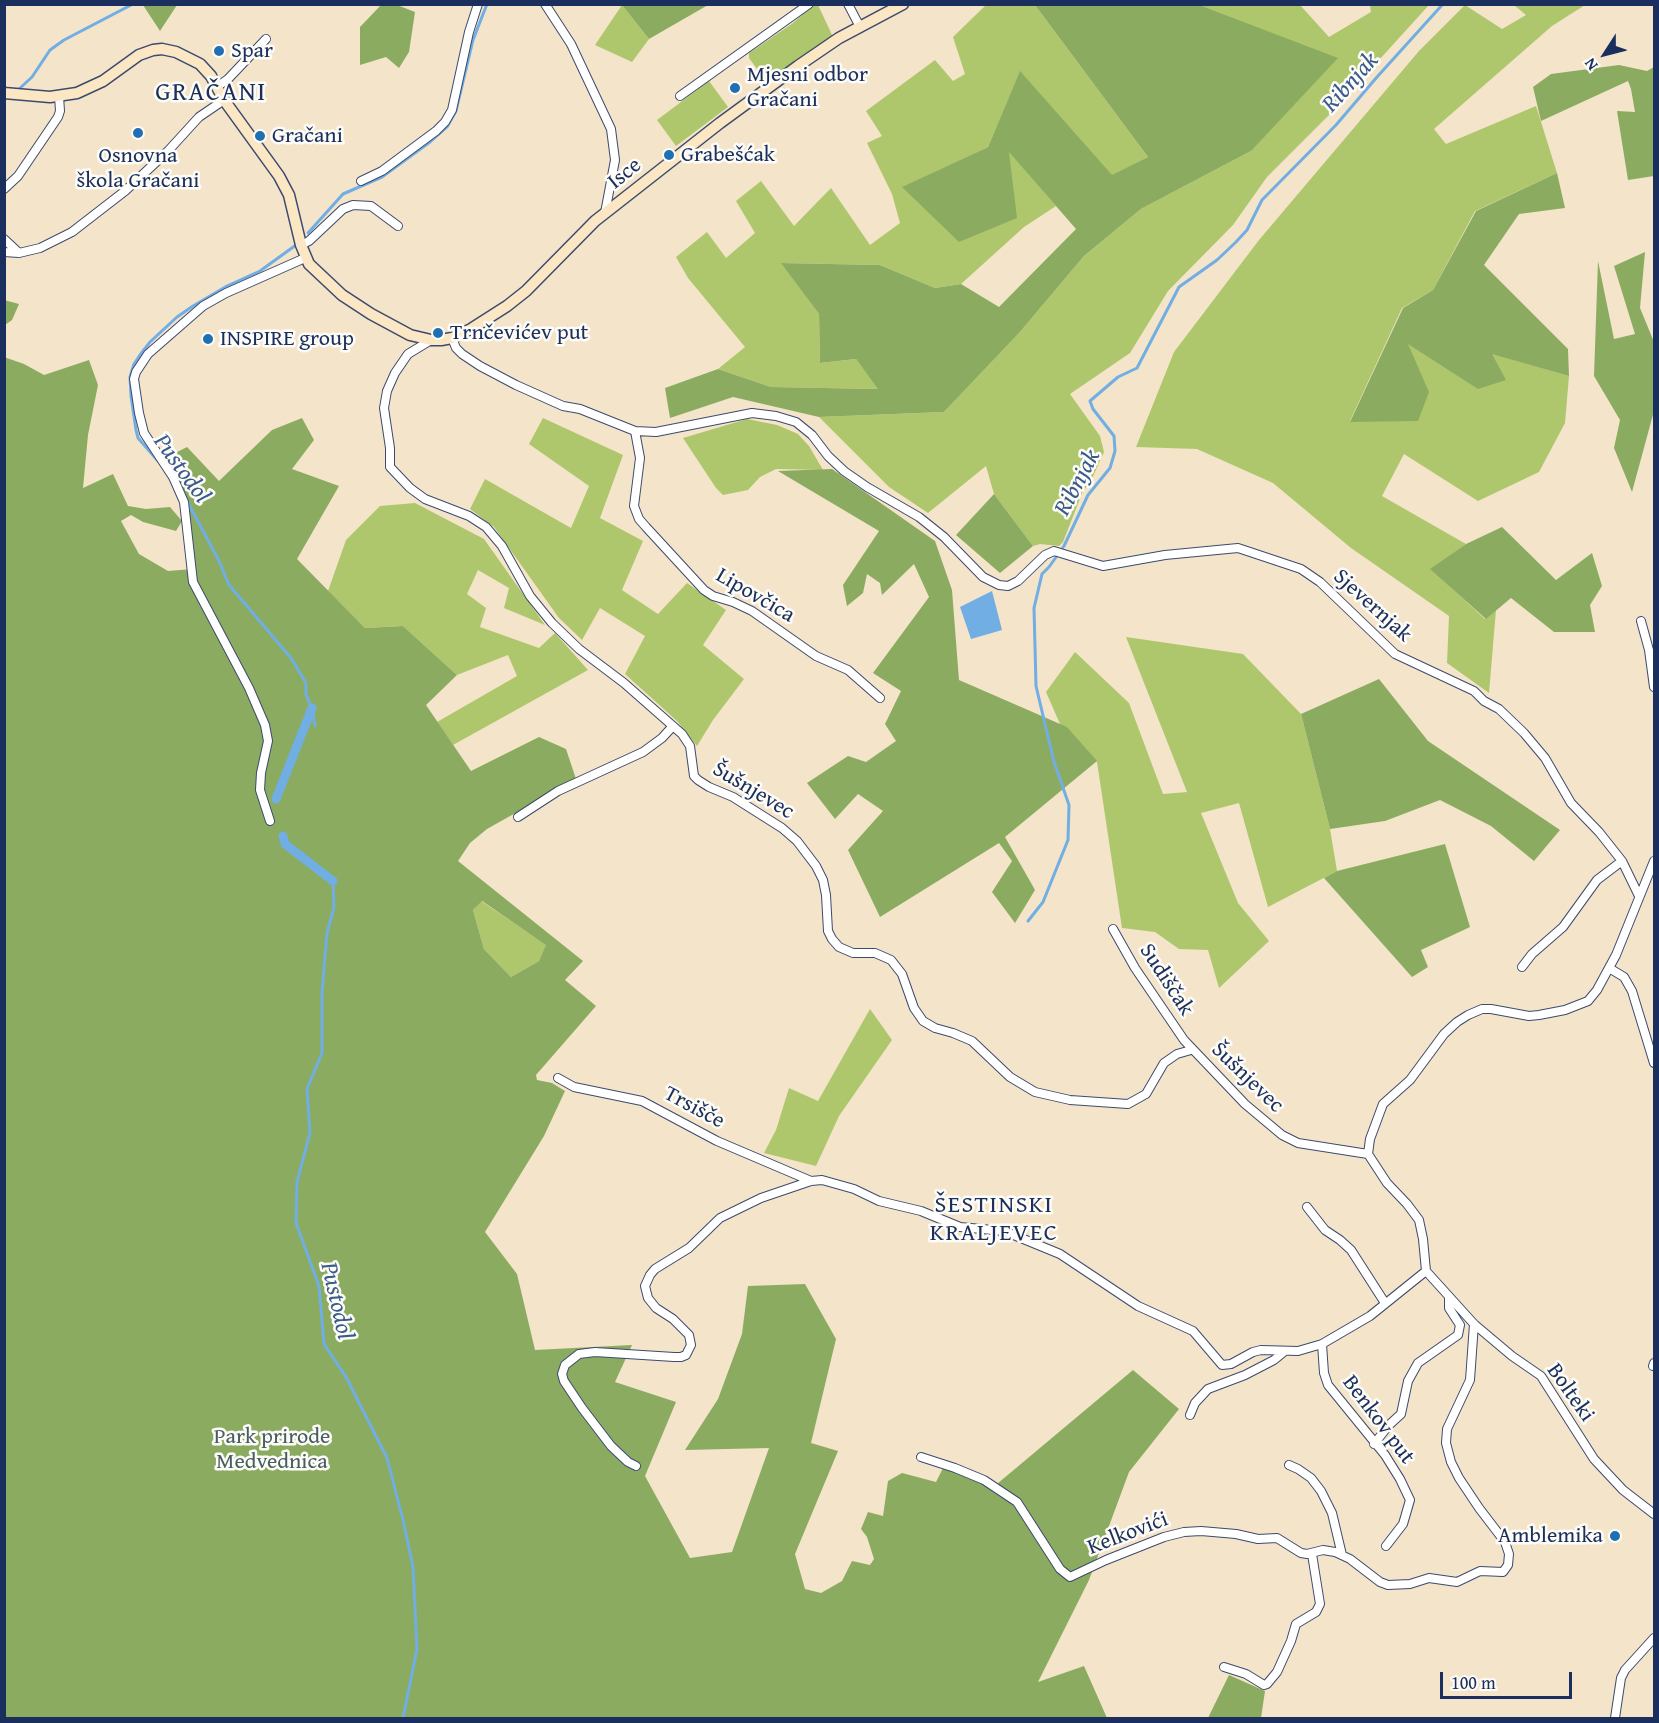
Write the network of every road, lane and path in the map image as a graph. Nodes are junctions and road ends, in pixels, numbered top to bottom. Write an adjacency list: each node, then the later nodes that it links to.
1 (478, 4): 13 (street)
2 (544, 4): 15 (street)
3 (808, 4): 11 (street)
4 (848, 4): 6 (street)
5 (903, 4): 6 (street, Isce)
6 (860, 27): 15 (street, Isce)
7 (266, 39): 8 (street)
8 (218, 86): 10 (street); 12 (street)
9 (4, 93): 10 (street)
10 (60, 96): 14 (street)
11 (680, 96)
12 (224, 100): 18 (street); 20 (street)
13 (361, 181)
14 (4, 189)
15 (605, 213): 23 (street, Isce)
16 (398, 226): 18 (street)
17 (4, 239): 20 (street)
18 (301, 245): 21 (street)
19 (4, 252): 20 (street)
20 (19, 253)
21 (305, 258): 22 (street); 32 (street)
22 (410, 334): 24 (street); 25 (street)
23 (452, 338): 24 (street); 26 (street)
24 (431, 340): 25 (street)
25 (408, 354): 30 (street)
26 (635, 431): 29 (street, Lipovčica); 33 (street, Sjevernjak)
27 (1641, 621): 28 (street)
28 (1654, 687)
29 (880, 698)
30 (673, 726): 31 (street); 39 (street, Šušnjevec)
31 (518, 817)
32 (270, 821)
33 (1622, 861): 35 (street, Sjevernjak); 37 (street)
34 (1654, 861): 35 (street)
35 (1639, 896): 38 (street)
36 (1113, 929): 39 (street, Sudiščak)
37 (1522, 967)
38 (1609, 968): 40 (street); 42 (street)
39 (1191, 1050): 42 (street, Šušnjevec)
40 (1654, 1063)
41 (558, 1078): 43 (street, Trsišče)
42 (1368, 1154): 45 (street)
43 (811, 1181): 50 (street); 55 (street)
44 (1307, 1207): 47 (street)
45 (1426, 1271): 46 (street, Bolteki); 47 (street)
46 (1449, 1298): 48 (street, Bolteki); 52 (street)
47 (1385, 1303): 49 (street)
48 (1474, 1324): 56 (street, Bolteki); 59 (street)
49 (1322, 1344): 50 (street); 52 (street, Benkov put)
50 (1285, 1351): 51 (street)
51 (1190, 1415)
52 (1374, 1444): 57 (street, Benkov put)
53 (921, 1457): 58 (street, Kelkovići)
54 (1289, 1465): 59 (street)
55 (636, 1466)
56 (1654, 1514)
57 (1386, 1546)
58 (1312, 1554): 59 (street, Kelkovići); 61 (street)
59 (1342, 1555)
60 (1654, 1638): 62 (street)
61 (1224, 1667)
62 (1615, 1719)

